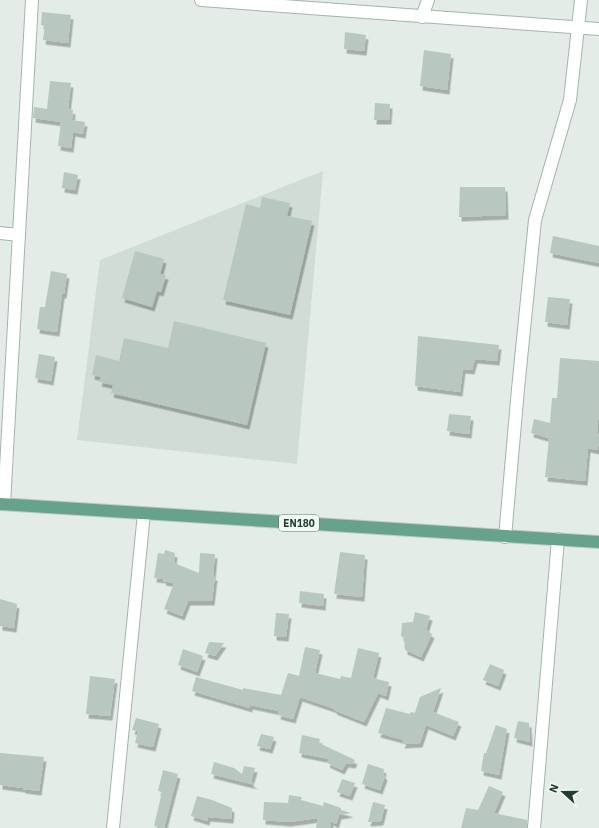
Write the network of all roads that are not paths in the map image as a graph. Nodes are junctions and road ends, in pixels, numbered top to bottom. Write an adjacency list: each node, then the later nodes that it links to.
1 (32, 0): 10 (street)
2 (201, 0): 5 (street)
3 (428, 0): 6 (street)
4 (581, 0): 7 (street)
5 (286, 3): 6 (street)
6 (422, 17): 7 (street)
7 (579, 28): 8 (street); 13 (street)
8 (599, 29)
9 (0, 233): 10 (street)
10 (19, 235): 11 (street)
11 (2, 504): 12 (main road, EN180)
12 (144, 513): 13 (main road, EN180); 16 (street)
13 (505, 536): 14 (main road, EN180)
14 (558, 539): 15 (main road, EN180); 17 (street)
15 (599, 542)
16 (113, 828)
17 (534, 828)

